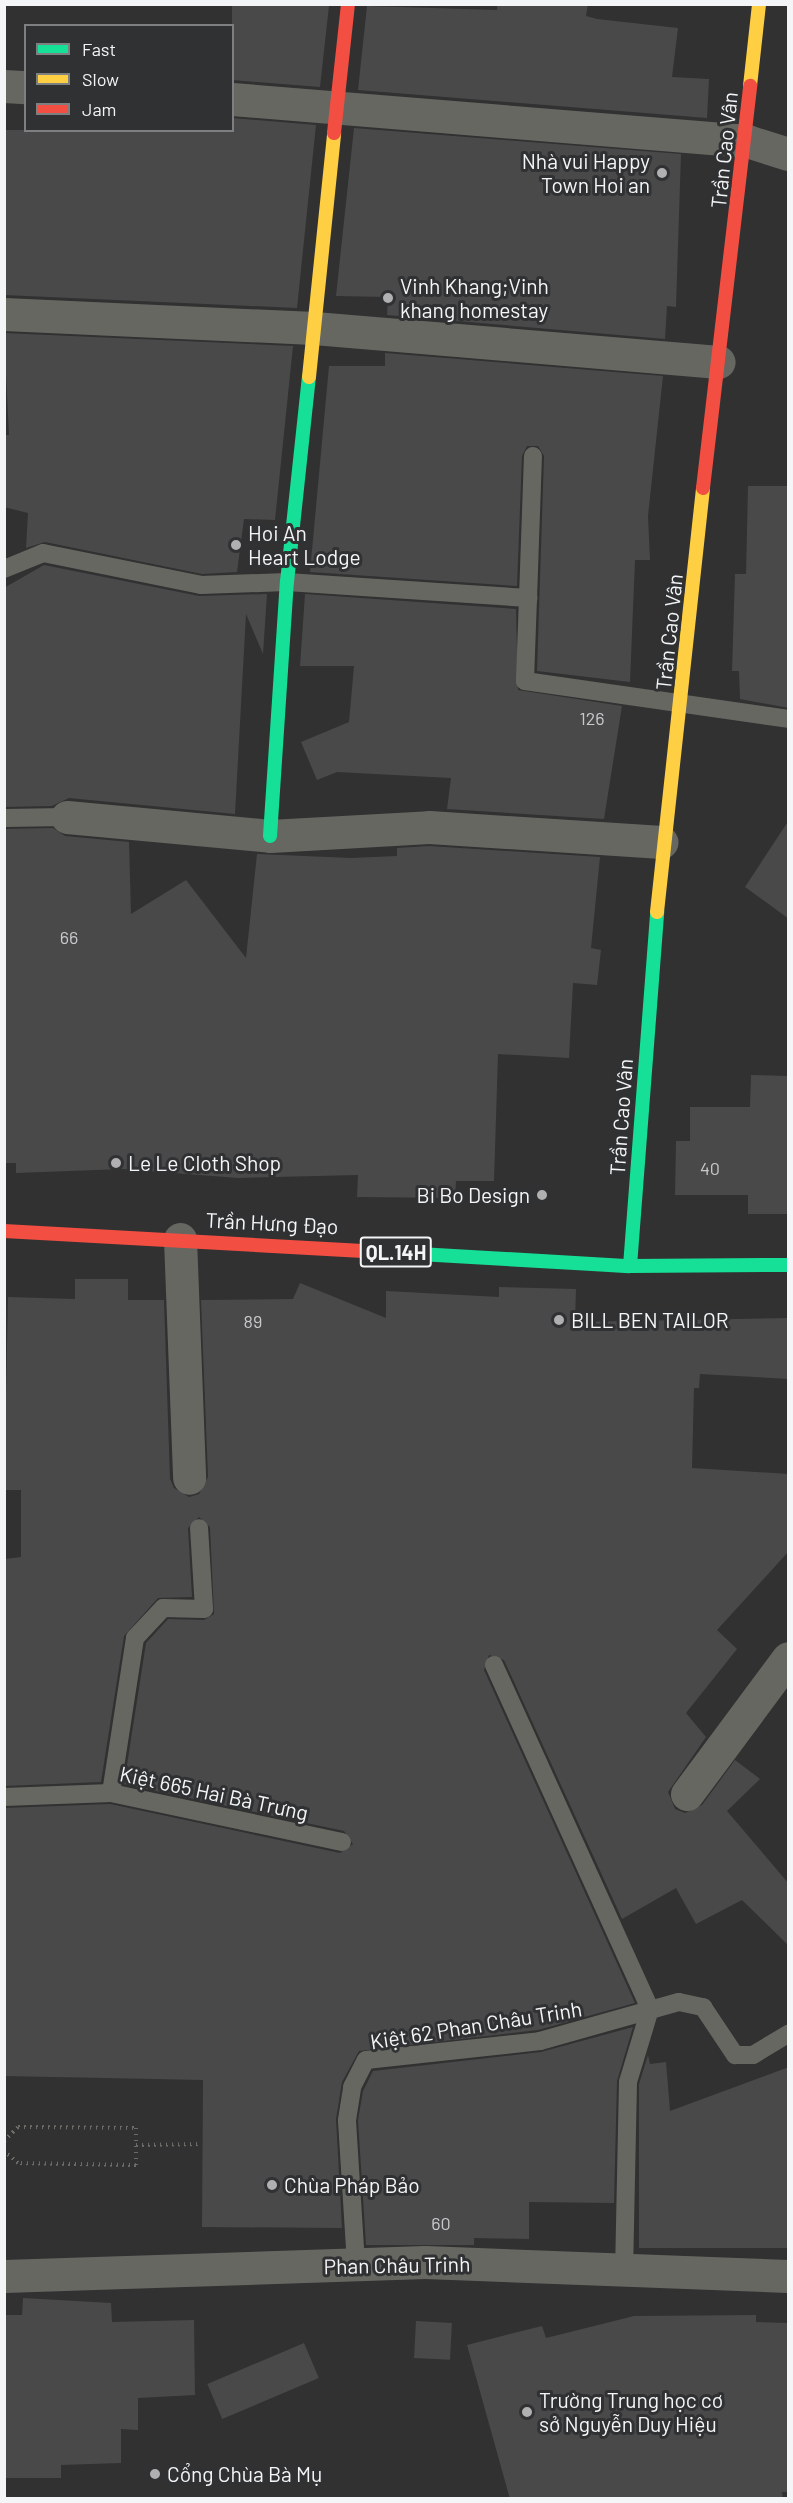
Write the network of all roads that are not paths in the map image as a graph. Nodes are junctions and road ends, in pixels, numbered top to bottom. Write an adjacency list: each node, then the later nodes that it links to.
1 (348, 4): 6 (street)
2 (759, 4): 7 (street, Trần Cao Vân)
3 (4, 86): 4 (street)
4 (24, 87)
5 (234, 99): 6 (street)
6 (334, 105): 7 (street); 10 (street)
7 (747, 141): 8 (street); 11 (street, Trần Cao Vân)
8 (789, 154)
9 (4, 314): 10 (street)
10 (315, 328): 11 (street); 14 (street)
11 (719, 362): 16 (street, Trần Cao Vân)
12 (533, 456): 15 (lane)
13 (4, 569): 14 (lane)
14 (287, 582): 15 (lane); 20 (street)
15 (528, 598): 16 (lane)
16 (682, 700): 17 (lane); 21 (street, Trần Cao Vân)
17 (789, 719)
18 (4, 818): 19 (lane)
19 (67, 818): 20 (street)
20 (270, 836): 21 (street)
21 (662, 842): 25 (street, Trần Cao Vân)
22 (4, 1231): 23 (street, Trần Hưng Đạo / QL.14H)
23 (180, 1239): 25 (street, Trần Hưng Đạo / QL.14H); 26 (street)
24 (789, 1265): 25 (street, Trần Hưng Đạo / QL.14H)
25 (630, 1266)
26 (189, 1478)
27 (200, 1528): 30 (lane)
28 (789, 1658): 31 (street)
29 (494, 1665): 34 (lane)
30 (111, 1792): 32 (lane, Kiệt 665 Hai Bà Trưng); 33 (lane, Kiệt 665 Hai Bà Trưng)
31 (687, 1794)
32 (4, 1797)
33 (342, 1842)
34 (650, 2009): 35 (lane); 36 (lane, Kiệt 62 Phan Châu Trinh); 37 (lane)
35 (789, 2034)
36 (356, 2264): 37 (street, Phan Châu Trinh); 38 (street, Phan Châu Trinh)
37 (624, 2269): 39 (street, Phan Châu Trinh)
38 (4, 2276)
39 (789, 2276)

